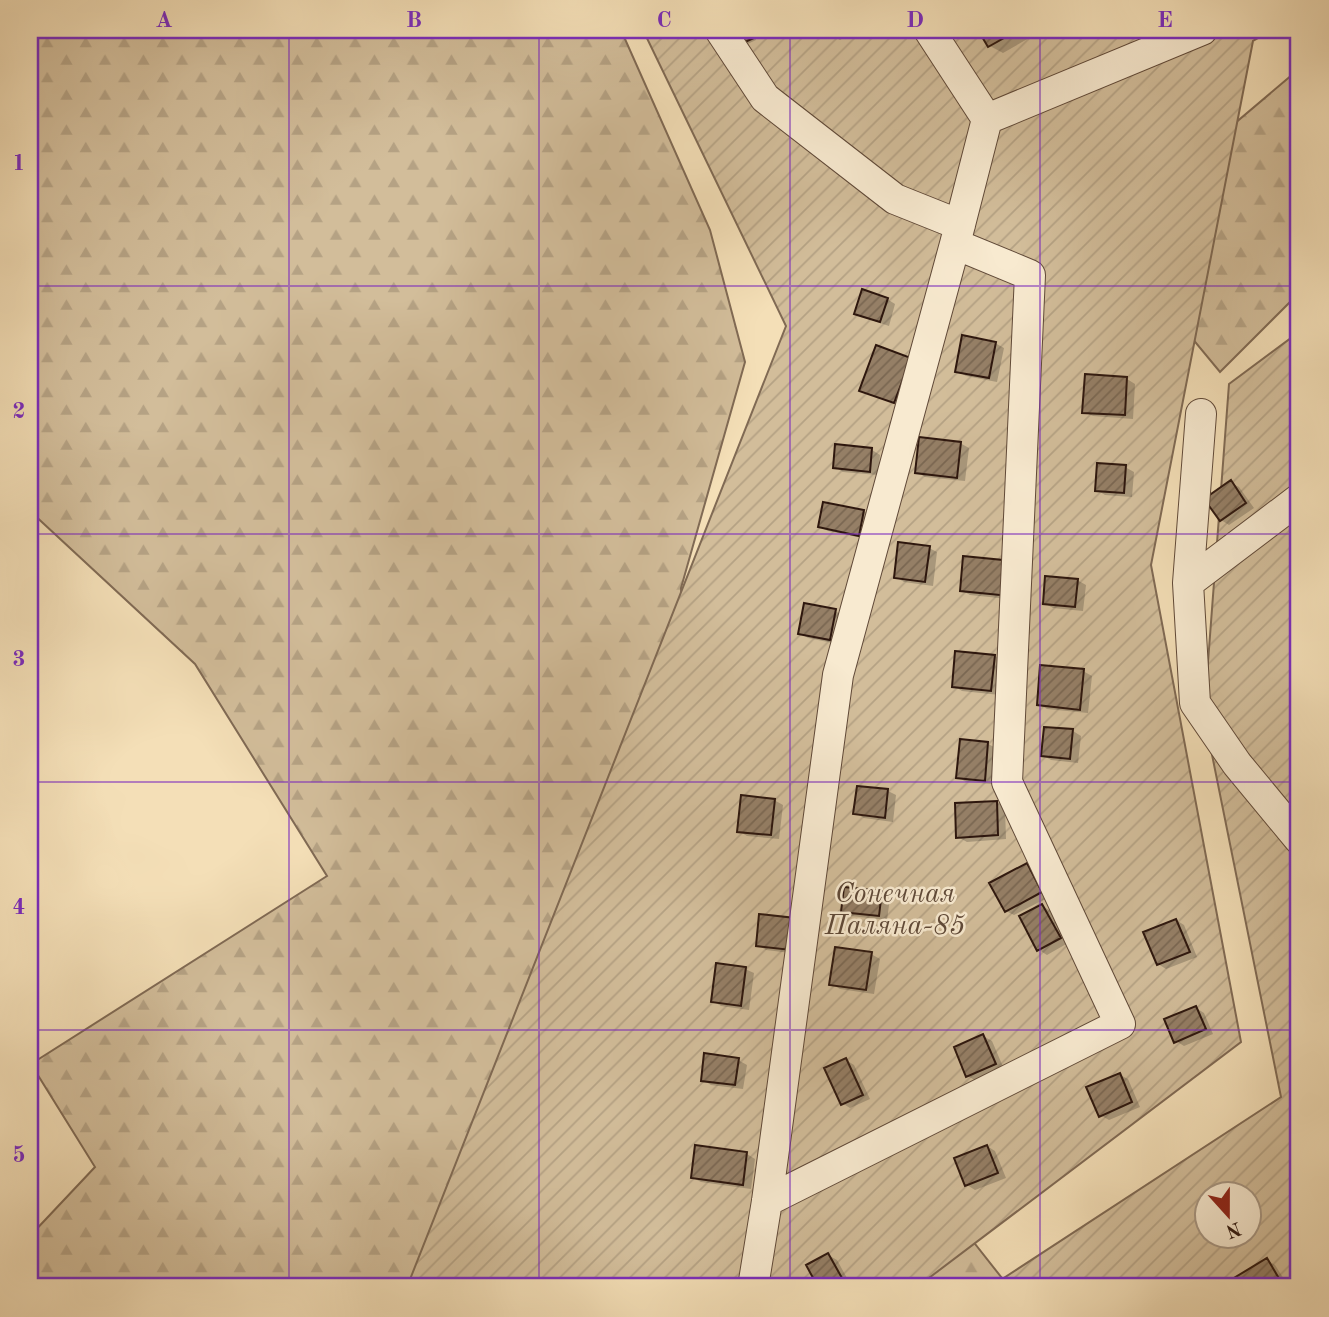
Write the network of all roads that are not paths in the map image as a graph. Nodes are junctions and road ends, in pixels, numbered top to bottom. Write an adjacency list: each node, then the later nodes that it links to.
1 (720, 30): 5 (street)
2 (929, 30): 4 (street)
3 (1202, 30): 4 (street)
4 (988, 119): 5 (street)
5 (957, 235): 10 (street); 10 (street)
6 (1201, 414): 8 (street)
7 (1299, 499): 8 (street)
8 (1188, 583): 9 (street)
9 (1299, 839)
10 (767, 1201): 11 (street)
11 (753, 1287)

